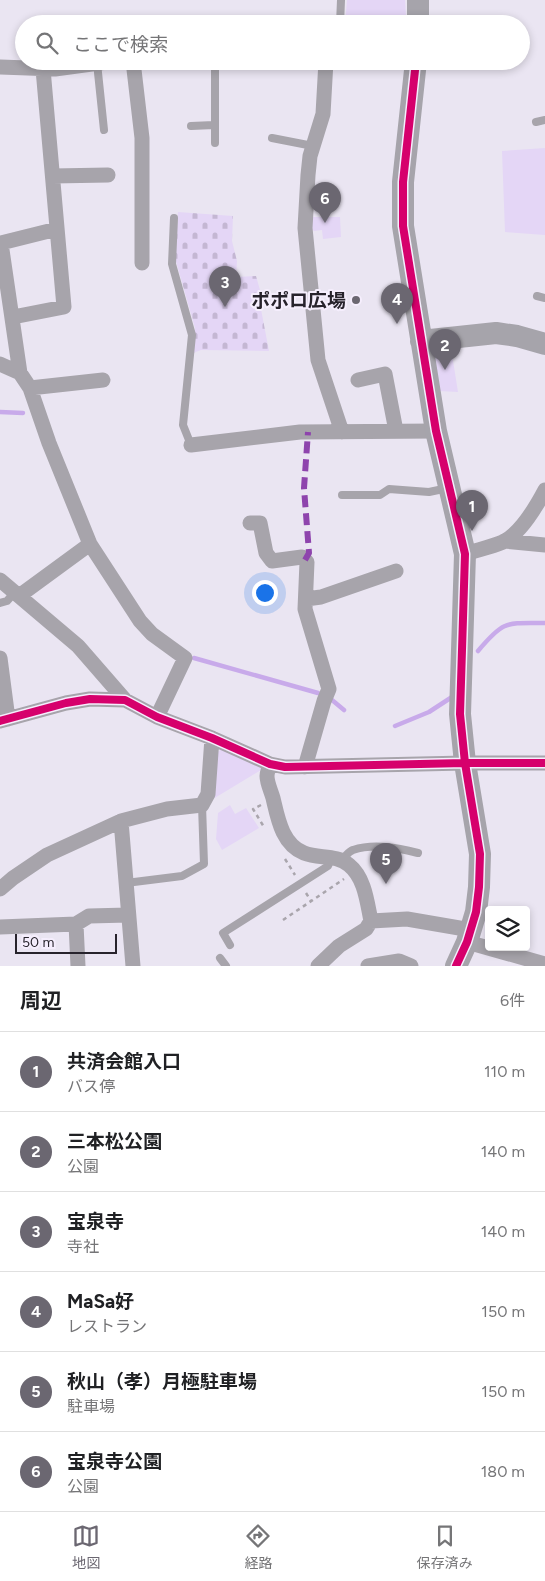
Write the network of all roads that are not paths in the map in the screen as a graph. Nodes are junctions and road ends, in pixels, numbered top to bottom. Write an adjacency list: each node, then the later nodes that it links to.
1 (341, 0): 3 (lane)
2 (418, 0): 4 (street)
3 (340, 15)
4 (418, 15)
5 (0, 67): 6 (street)
6 (15, 68)
7 (43, 70): 22 (street)
8 (98, 70): 17 (lane)
9 (133, 70): 26 (street)
10 (215, 70): 16 (lane)
11 (325, 70): 20 (street)
12 (415, 70): 28 (street)
13 (545, 120): 14 (lane)
14 (536, 122)
15 (191, 126): 16 (lane)
16 (214, 126): 19 (lane)
17 (104, 130)
18 (272, 138): 20 (lane)
19 (215, 143)
20 (313, 146): 37 (street)
21 (108, 175): 22 (street)
22 (53, 176): 24 (street)
23 (174, 218): 38 (lane)
24 (57, 230): 25 (street); 27 (street)
25 (0, 243): 27 (street)
26 (142, 263)
27 (13, 317): 31 (street)
28 (421, 341): 29 (street); 36 (street)
29 (545, 344)
30 (0, 364): 31 (street)
31 (20, 373): 34 (street)
32 (103, 380): 34 (street)
33 (358, 380): 35 (street)
34 (30, 388): 44 (street)
35 (396, 431): 36 (street); 37 (street)
36 (436, 431): 39 (street)
37 (342, 432): 38 (street)
38 (191, 445)
39 (450, 488): 41 (lane); 46 (street)
40 (545, 490): 43 (street)
41 (342, 495)
42 (261, 522): 50 (street)
43 (504, 541): 45 (street); 46 (street)
44 (90, 544): 49 (street); 54 (street)
45 (545, 545)
46 (465, 554): 57 (street)
47 (396, 571): 50 (street)
48 (0, 580): 49 (street)
49 (17, 594): 51 (lane); 53 (street)
50 (306, 599): 60 (street)
51 (0, 603)
52 (0, 657): 55 (street)
53 (125, 700): 54 (street); 55 (street)
54 (157, 716): 56 (street)
55 (4, 720)
56 (212, 738): 59 (street); 61 (street)
57 (465, 763): 58 (street); 60 (street); 71 (street)
58 (545, 763)
59 (270, 764): 60 (street); 64 (street)
60 (305, 767)
61 (202, 805): 62 (street); 65 (lane)
62 (121, 822): 65 (street); 66 (street)
63 (418, 853): 64 (lane)
64 (337, 859): 68 (street); 72 (lane)
65 (126, 882): 67 (street)
66 (0, 889)
67 (128, 915): 69 (street); 77 (street)
68 (371, 921): 71 (street); 79 (street)
69 (76, 924): 70 (street); 76 (street)
70 (0, 927)
71 (469, 936): 75 (street); 81 (street)
72 (230, 945)
73 (220, 958): 78 (lane)
74 (374, 962): 80 (street)
75 (545, 964)
76 (78, 966)
77 (133, 966)
78 (226, 966)
79 (318, 966)
80 (411, 966)
81 (456, 966)

